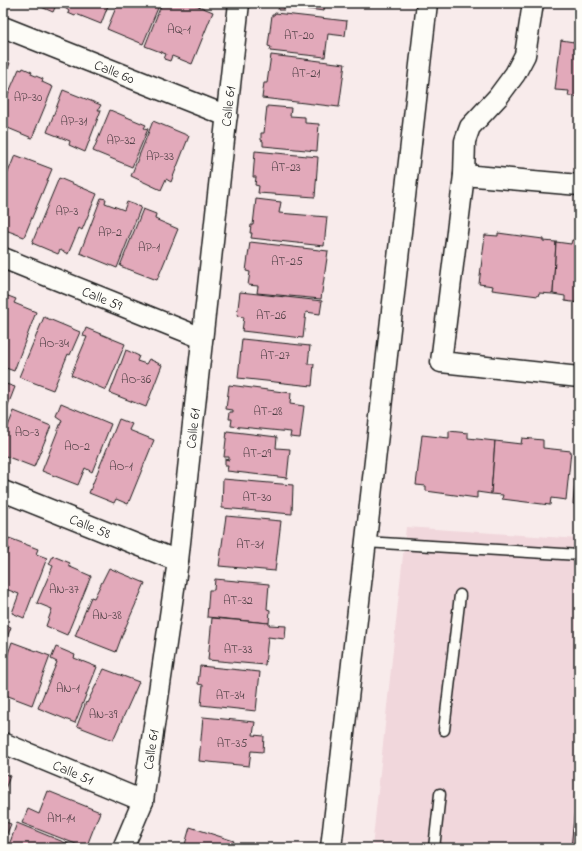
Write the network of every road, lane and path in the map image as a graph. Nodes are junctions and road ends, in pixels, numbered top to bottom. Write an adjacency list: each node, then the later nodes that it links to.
1 (239, 3): 5 (street, Calle 61)
2 (427, 3): 12 (street)
3 (533, 3): 6 (street)
4 (3, 27): 5 (street, Calle 60)
5 (227, 116): 9 (street, Calle 61)
6 (464, 175): 7 (street); 10 (street)
7 (579, 185)
8 (3, 258): 9 (street, Calle 59)
9 (202, 338): 14 (street, Calle 61)
10 (579, 377)
11 (3, 491): 14 (street, Calle 58)
12 (365, 542): 13 (lane); 21 (street)
13 (579, 556)
14 (178, 561): 19 (street, Calle 61)
15 (460, 595): 16 (lane)
16 (444, 730)
17 (3, 743): 19 (street, Calle 51)
18 (440, 794): 22 (lane)
19 (143, 801): 20 (street, Calle 61)
20 (123, 848)
21 (331, 848)
22 (434, 848)

